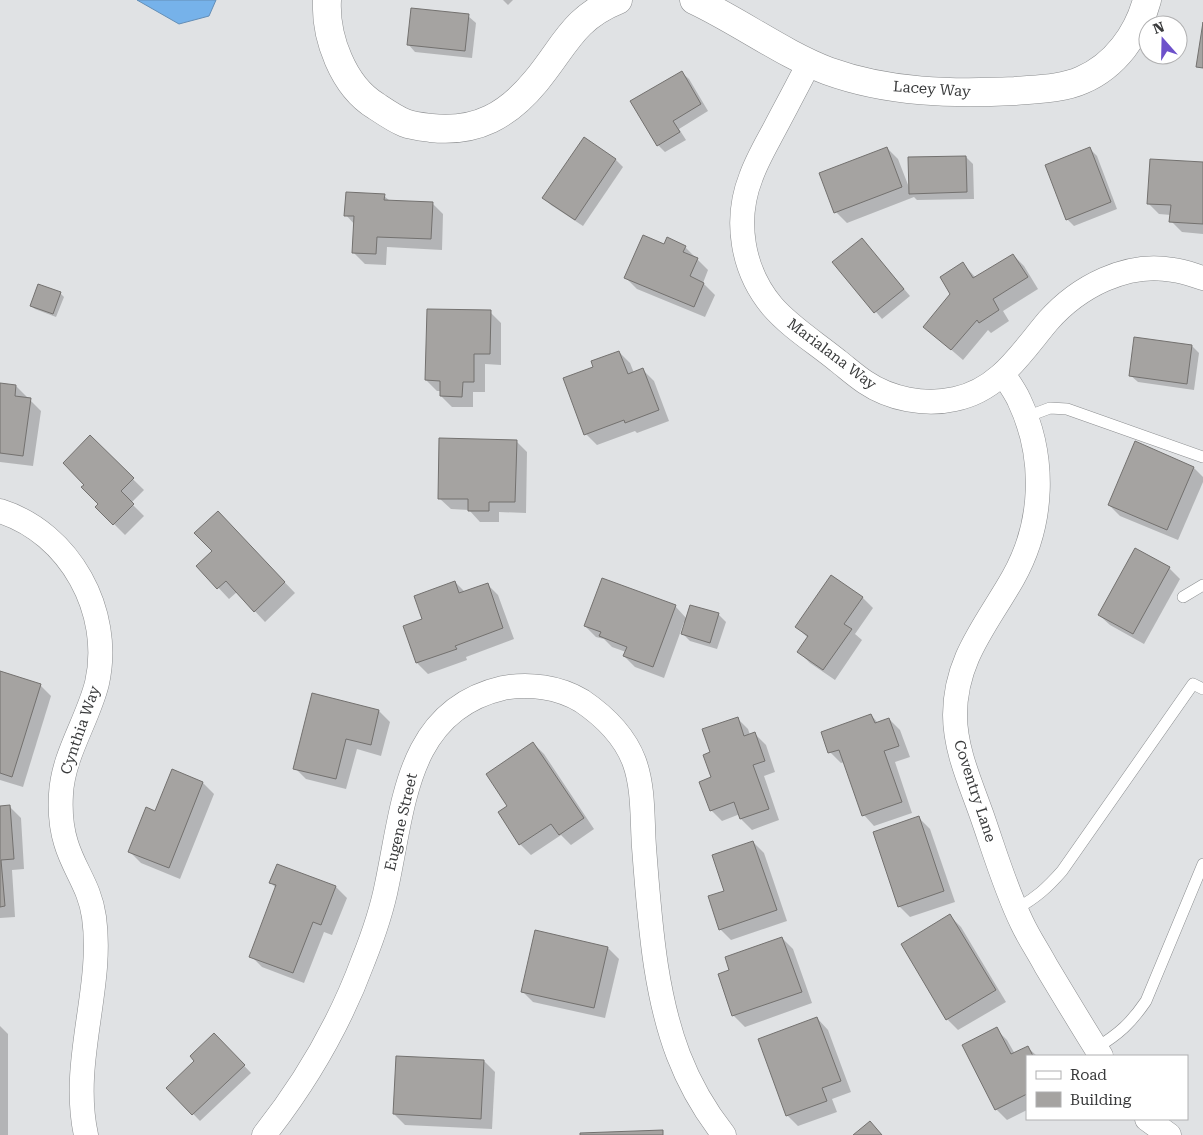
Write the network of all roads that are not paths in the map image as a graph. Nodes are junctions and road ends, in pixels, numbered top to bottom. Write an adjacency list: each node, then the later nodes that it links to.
1 (327, 0): 2 (street)
2 (618, 0)
3 (694, 0): 5 (street, Lacey Way)
4 (1147, 0): 5 (street, Lacey Way)
5 (809, 63): 7 (street, Marialana Way)
6 (1203, 278): 7 (street, Marialana Way)
7 (1004, 374): 8 (street, Coventry Lane)
8 (1026, 417): 9 (lane); 15 (street, Coventry Lane)
9 (1203, 457)
10 (0, 511): 18 (street, Cynthia Way)
11 (1203, 585): 12 (lane)
12 (1183, 597)
13 (1203, 689): 15 (lane)
14 (1203, 864): 16 (lane)
15 (1016, 909): 16 (street, Coventry Lane)
16 (1098, 1052)
17 (1148, 1120): 21 (street)
18 (86, 1135)
19 (264, 1135): 20 (street, Eugene Street)
20 (724, 1135)
21 (1169, 1135)

